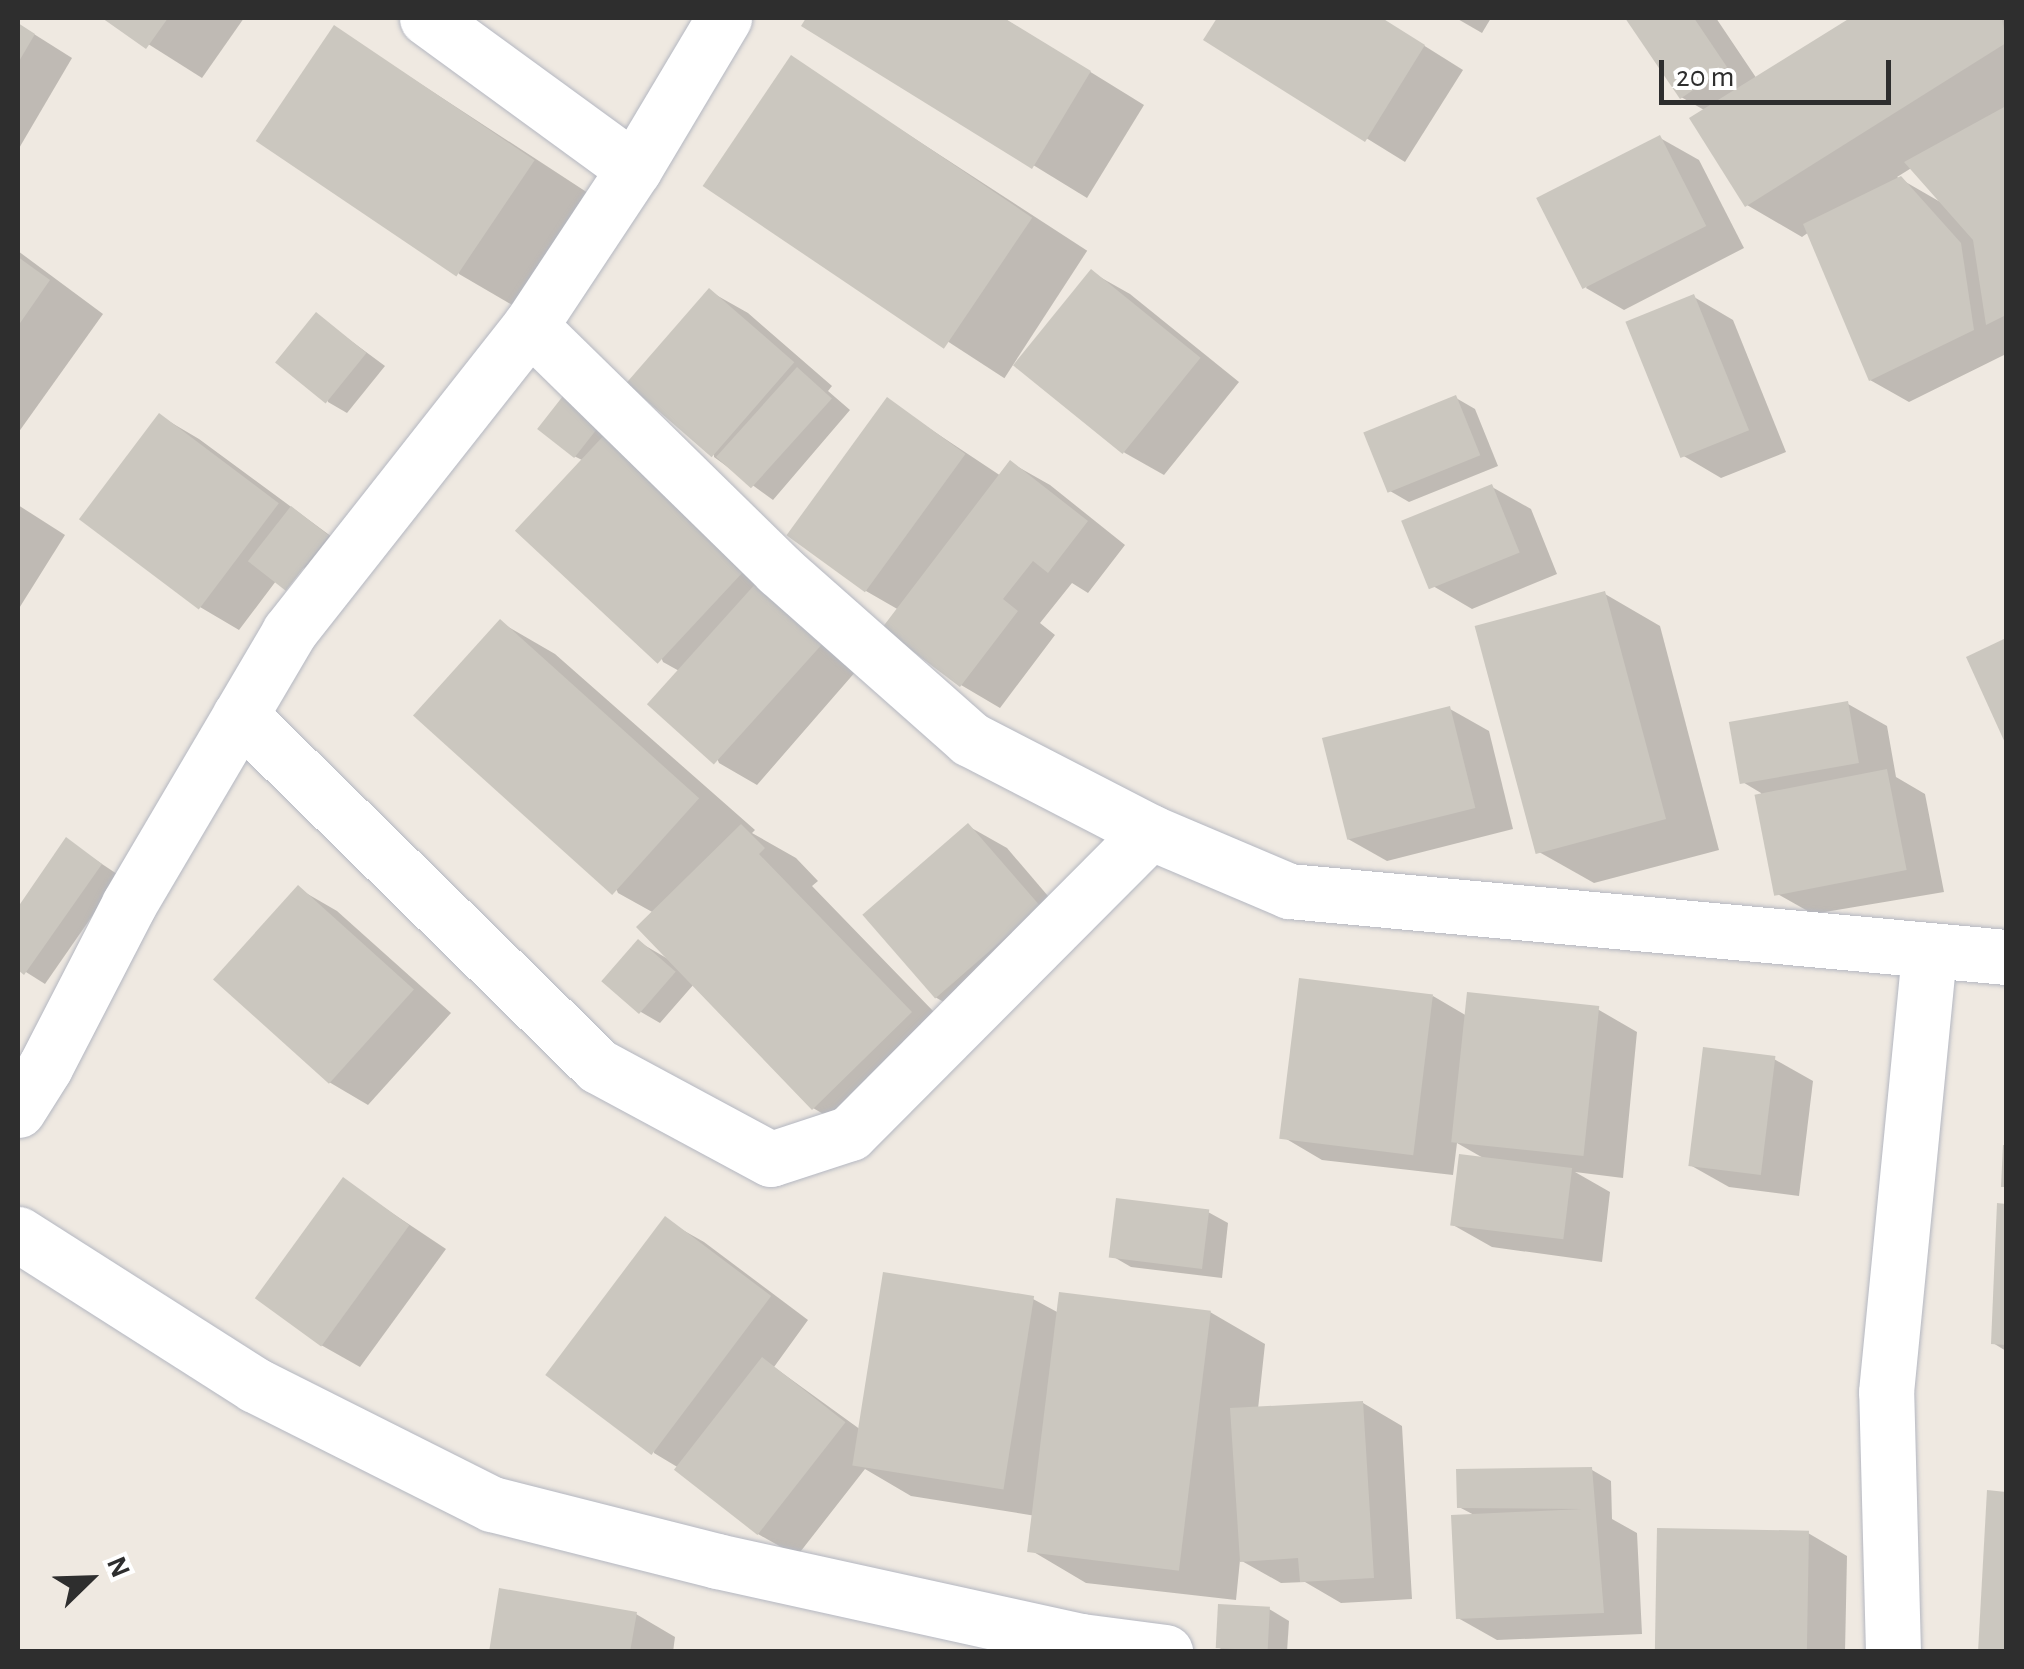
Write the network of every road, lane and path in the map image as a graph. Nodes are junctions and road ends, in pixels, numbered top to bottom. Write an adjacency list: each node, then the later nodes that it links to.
1 (426, 18): 3 (street)
2 (724, 18): 3 (street)
3 (634, 170): 4 (street)
4 (530, 326): 5 (street); 6 (street)
5 (240, 715): 6 (street); 9 (street)
6 (1150, 832): 7 (street)
7 (1929, 950): 8 (street); 12 (street)
8 (2006, 958)
9 (27, 1075)
10 (18, 1234): 11 (street)
11 (1165, 1652)
12 (1892, 1652)

